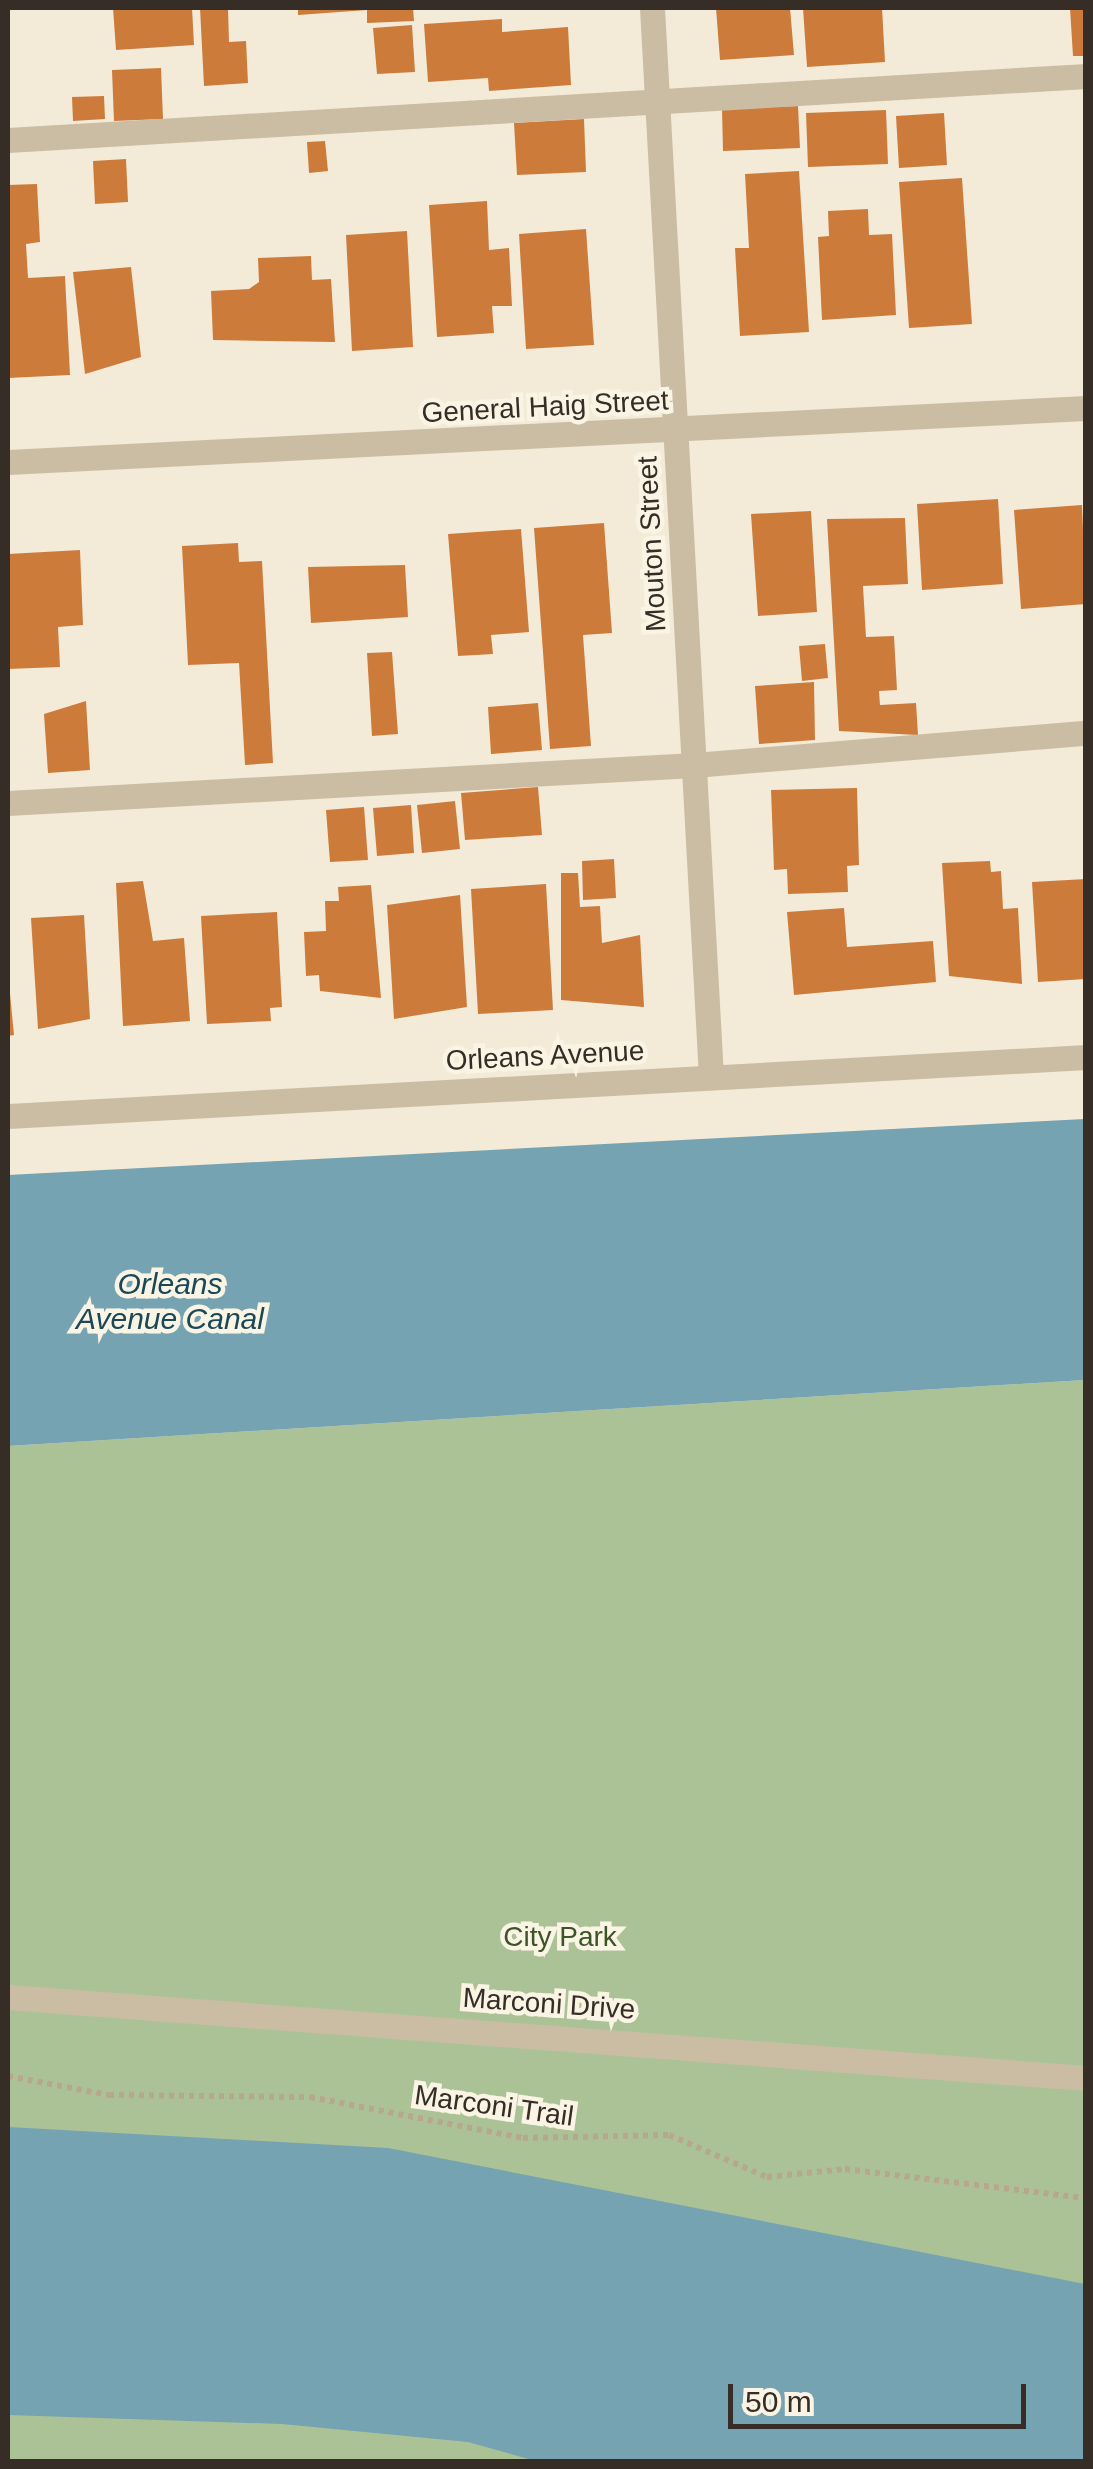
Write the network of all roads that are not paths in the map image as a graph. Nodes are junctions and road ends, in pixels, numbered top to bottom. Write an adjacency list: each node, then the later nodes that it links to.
1 (652, 8): 3 (street, Mouton Street)
2 (1086, 76): 3 (street)
3 (657, 100): 4 (street); 6 (street, Mouton Street)
4 (8, 140)
5 (1086, 408): 6 (street, General Haig Street)
6 (676, 431): 7 (street, General Haig Street); 9 (street, Mouton Street)
7 (8, 462)
8 (1086, 733): 9 (street)
9 (694, 766): 10 (street); 12 (street, Mouton Street)
10 (8, 802)
11 (1086, 1056): 12 (street, Orleans Avenue)
12 (711, 1077): 13 (street, Orleans Avenue)
13 (8, 1116)
14 (8, 1997): 15 (street, Marconi Drive)
15 (1086, 2078)

